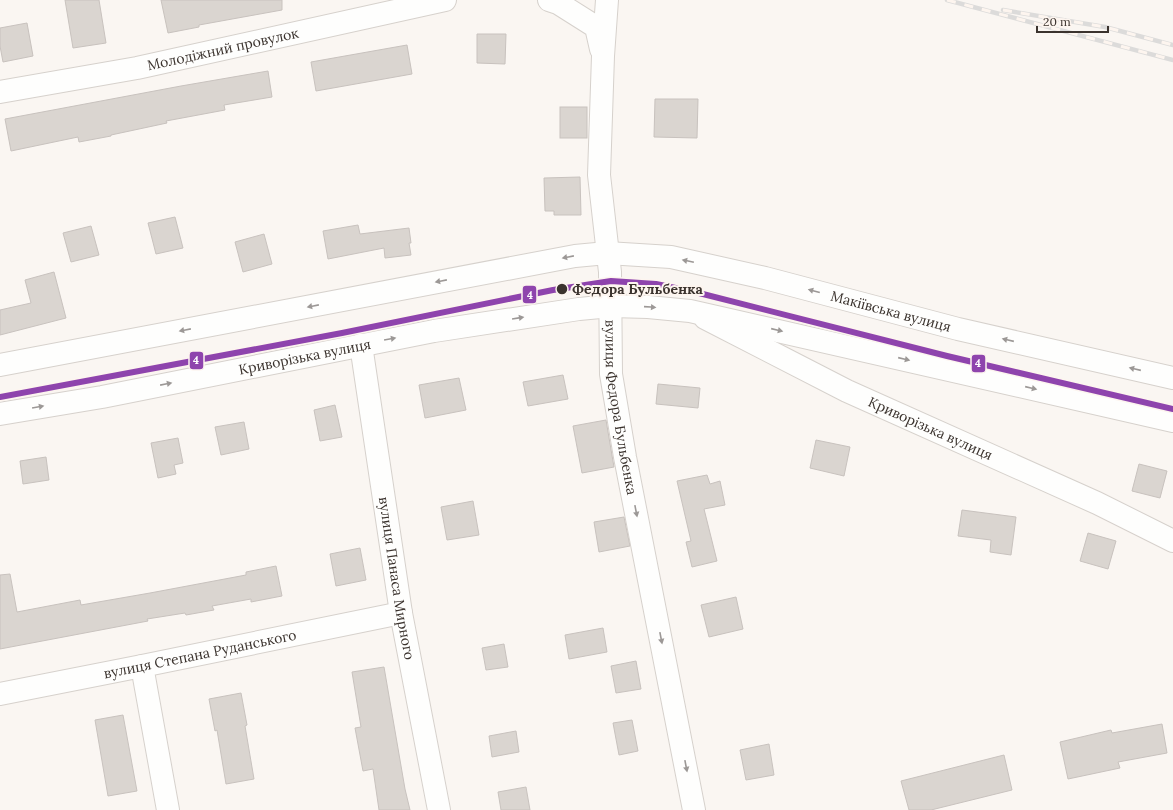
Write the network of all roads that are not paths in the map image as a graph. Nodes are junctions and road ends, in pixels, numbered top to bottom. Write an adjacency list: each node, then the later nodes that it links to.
1 (445, 0): 5 (street, Молодіжний провулок)
2 (549, 0): 4 (street)
3 (607, 0): 4 (street, вулиця Федора Бульбенка)
4 (603, 56): 6 (street, вулиця Федора Бульбенка)
5 (0, 92)
6 (607, 253): 7 (street, вулиця Федора Бульбенка); 10 (street, one-way to 10); 11 (street, Макіївська вулиця, one-way to 6)
7 (611, 306): 8 (street, one-way to 8); 9 (street, Криворізька вулиця, one-way to 7); 20 (street, вулиця Федора Бульбенка, one-way to 20)
8 (690, 311): 13 (street, one-way to 13); 14 (street, Криворізька вулиця)
9 (361, 345): 12 (street, Криворізька вулиця, one-way to 9); 15 (street, вулиця Панаса Мирного)
10 (0, 365)
11 (1173, 378)
12 (0, 414)
13 (1173, 421)
14 (1173, 540)
15 (401, 613): 16 (street, вулиця Степана Руданського); 19 (street, вулиця Панаса Мирного)
16 (142, 666): 17 (street, вулиця Степана Руданського); 18 (street)
17 (0, 694)
18 (168, 810)
19 (440, 810)
20 (694, 810)

